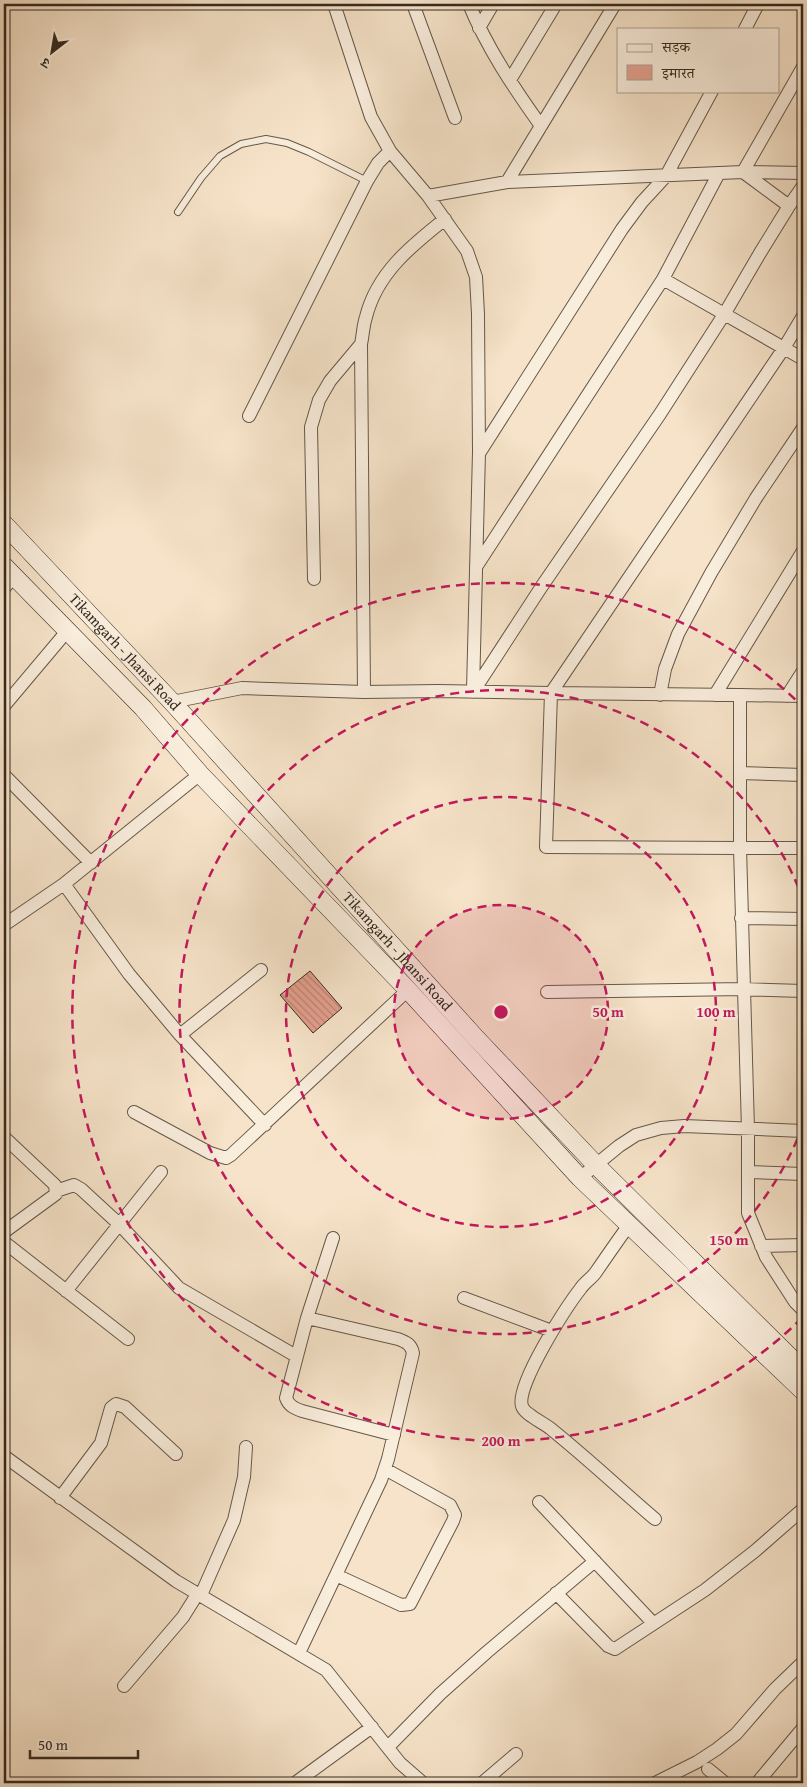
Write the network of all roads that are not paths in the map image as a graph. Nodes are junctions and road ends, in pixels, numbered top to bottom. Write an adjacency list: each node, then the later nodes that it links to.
1 (334, 4): 15 (street)
2 (413, 4): 13 (street)
3 (469, 4): 8 (street)
4 (493, 4): 8 (street)
5 (556, 4): 11 (street)
6 (615, 4): 14 (street)
7 (758, 4): 9 (street)
8 (479, 28): 11 (street)
9 (746, 28)
10 (803, 67): 16 (street)
11 (510, 80): 14 (street)
12 (711, 92): 19 (street)
13 (455, 118)
14 (541, 126): 21 (street)
15 (390, 151): 20 (street); 23 (street)
16 (743, 172): 17 (street); 18 (street); 24 (street)
17 (719, 173): 19 (street); 27 (street)
18 (803, 173)
19 (666, 176): 21 (street); 35 (street)
20 (367, 181): 25 (lane); 33 (street)
21 (507, 182): 23 (street)
22 (803, 186): 24 (street)
23 (428, 196): 26 (street)
24 (789, 206): 28 (street)
25 (178, 212)
26 (445, 219): 30 (street); 35 (street)
27 (663, 278): 28 (street); 38 (street)
28 (725, 313): 31 (street); 44 (street)
29 (803, 316): 31 (street)
30 (361, 344): 40 (street); 43 (street)
31 (784, 348): 32 (street); 45 (street)
32 (803, 359)
33 (249, 416)
34 (803, 428): 46 (street)
35 (479, 452): 38 (street)
36 (4, 524): 51 (street, Tikamgarh - Jhansi Road)
37 (803, 550): 47 (street)
38 (476, 567): 44 (street)
39 (7, 577): 41 (street)
40 (314, 579)
41 (68, 630): 52 (street); 54 (street)
42 (803, 671): 49 (street)
43 (364, 692): 44 (street); 51 (street)
44 (473, 692): 45 (street)
45 (551, 693): 46 (street); 59 (street)
46 (660, 694): 47 (street)
47 (714, 695): 48 (street)
48 (740, 696): 49 (street); 53 (street)
49 (787, 696): 50 (street)
50 (803, 696)
51 (172, 702): 57 (street, Tikamgarh - Jhansi Road)
52 (4, 706)
53 (740, 773): 56 (street); 59 (street)
54 (200, 774): 58 (street); 61 (street)
55 (4, 775): 61 (street)
56 (803, 775)
57 (269, 810): 58 (street); 77 (street, Tikamgarh - Jhansi Road)
58 (250, 826): 67 (street)
59 (740, 848): 60 (street); 63 (street)
60 (803, 848)
61 (91, 863): 62 (street)
62 (64, 884): 65 (street); 71 (street)
63 (742, 918): 64 (street); 68 (street)
64 (803, 919)
65 (4, 925)
66 (261, 970): 71 (street)
67 (408, 990): 73 (street); 81 (street)
68 (743, 990): 69 (street); 70 (street); 74 (street)
69 (803, 991)
70 (547, 992)
71 (180, 1035): 73 (street)
72 (134, 1112): 73 (street)
73 (265, 1125)
74 (748, 1129): 75 (street); 77 (street); 79 (street)
75 (803, 1131)
76 (4, 1137): 82 (street)
77 (596, 1165): 81 (street); 97 (street, Tikamgarh - Jhansi Road)
78 (161, 1172): 83 (street)
79 (748, 1172): 80 (street); 89 (street)
80 (803, 1174)
81 (580, 1178): 84 (street)
82 (56, 1191): 83 (street); 85 (street)
83 (120, 1224): 90 (street); 96 (street)
84 (629, 1225): 94 (street); 98 (street)
85 (4, 1232)
86 (333, 1238): 93 (street)
87 (4, 1242): 90 (street)
88 (803, 1245): 89 (street)
89 (761, 1246): 92 (street)
90 (66, 1290): 95 (street)
91 (464, 1298): 94 (street)
92 (803, 1310)
93 (307, 1318): 96 (street); 99 (street)
94 (552, 1332): 107 (street)
95 (128, 1339)
96 (296, 1356): 99 (street)
97 (803, 1370)
98 (803, 1391)
99 (394, 1436): 103 (street)
100 (246, 1447): 111 (street)
101 (176, 1454): 104 (street)
102 (4, 1456): 104 (street)
103 (385, 1469): 109 (street); 109 (street)
104 (60, 1498): 111 (street)
105 (539, 1502): 108 (street)
106 (803, 1509): 112 (street)
107 (655, 1519)
108 (595, 1561): 110 (street); 112 (street)
109 (336, 1575): 113 (street)
110 (556, 1593): 112 (street); 118 (street)
111 (199, 1594): 113 (street); 115 (street)
112 (653, 1623)
113 (299, 1653): 116 (street)
114 (803, 1662): 124 (street)
115 (124, 1686)
116 (372, 1727): 118 (street); 121 (street)
117 (803, 1728): 126 (street)
118 (388, 1747): 122 (street)
119 (516, 1754): 123 (street)
120 (708, 1769): 125 (street)
121 (295, 1783)
122 (423, 1783)
123 (482, 1783)
124 (656, 1783)
125 (725, 1783)
126 (757, 1783)

